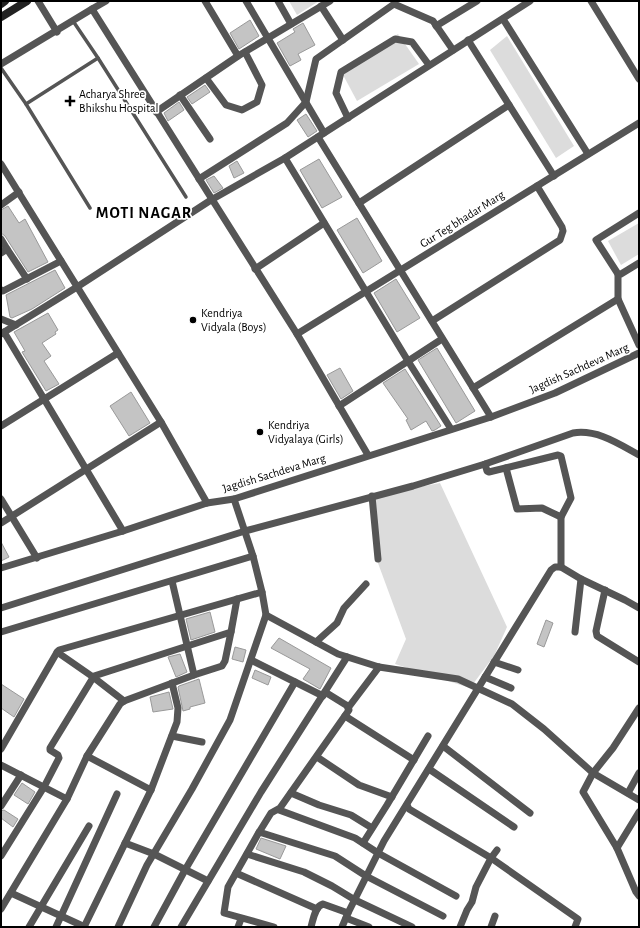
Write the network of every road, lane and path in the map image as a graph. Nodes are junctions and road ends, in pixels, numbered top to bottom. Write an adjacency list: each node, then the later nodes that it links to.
1 (5, 1): 13 (main road)
2 (26, 1): 16 (main road)
3 (38, 1): 21 (street)
4 (106, 1): 15 (street)
5 (205, 1): 27 (street)
6 (246, 1): 22 (street)
7 (278, 1): 19 (street)
8 (330, 1): 14 (street)
9 (477, 1): 20 (street)
10 (530, 1): 17 (street)
11 (591, 1): 33 (street)
12 (393, 3): 20 (street); 23 (street)
13 (1, 4)
14 (321, 6): 19 (street); 23 (street)
15 (92, 9): 18 (street); 38 (street)
16 (1, 17)
17 (503, 19): 24 (street); 43 (street)
18 (73, 21): 21 (street); 28 (lane)
19 (291, 24): 22 (street)
20 (436, 26): 25 (street)
21 (57, 32): 29 (street)
22 (268, 38): 26 (street); 35 (street)
23 (344, 40): 35 (street)
24 (468, 40): 25 (street); 37 (street)
25 (453, 50): 30 (street)
26 (244, 52): 27 (street); 32 (street)
27 (238, 56): 32 (street)
28 (98, 58): 36 (lane); 50 (lane)
29 (1, 64)
30 (429, 65): 39 (street); 39 (street)
31 (1, 68): 36 (lane)
32 (206, 78): 34 (street)
33 (639, 79)
34 (180, 95): 38 (street); 42 (street)
35 (306, 102): 41 (street); 47 (street)
36 (26, 104): 54 (lane)
37 (509, 105): 46 (street); 52 (street)
38 (156, 112): 47 (street)
39 (348, 118): 41 (street)
40 (639, 123): 43 (street, Gur Teg bhadar Marg)
41 (321, 135): 44 (street); 52 (street)
42 (210, 139)
43 (588, 154): 46 (street, Gur Teg bhadar Marg)
44 (285, 158): 51 (street); 56 (street)
45 (1, 164): 49 (street)
46 (554, 176): 48 (street, Gur Teg bhadar Marg)
47 (198, 180): 51 (street)
48 (538, 186): 62 (street, Gur Teg bhadar Marg); 70 (street)
49 (19, 192): 53 (street); 59 (street)
50 (186, 196)
51 (212, 200): 61 (street); 65 (street)
52 (359, 203): 62 (street)
53 (1, 205)
54 (90, 208)
55 (639, 213): 63 (street)
56 (324, 223): 61 (street); 67 (street)
57 (1, 239): 58 (street)
58 (4, 251): 64 (street)
59 (61, 262): 64 (street); 65 (street)
60 (639, 263): 63 (street)
61 (255, 269): 73 (street)
62 (400, 270): 67 (street, Gur Teg bhadar Marg); 70 (street)
63 (618, 274): 68 (street)
64 (27, 279): 66 (street)
65 (77, 287): 71 (street); 76 (street)
66 (1, 290)
67 (366, 292): 73 (street, Gur Teg bhadar Marg); 78 (street)
68 (618, 300): 75 (street); 79 (street)
69 (1, 319): 71 (street)
70 (432, 322): 74 (street)
71 (16, 325): 72 (street)
72 (3, 333): 80 (street)
73 (297, 334): 81 (street)
74 (442, 339): 78 (street); 79 (street)
75 (639, 345)
76 (118, 353): 80 (street); 83 (street)
77 (639, 353): 82 (street, Jagdish Sachdeva Marg)
78 (408, 361): 81 (street); 85 (street)
79 (473, 388): 82 (street)
80 (44, 399): 84 (street); 90 (street)
81 (339, 406): 86 (street)
82 (491, 417): 85 (street, Jagdish Sachdeva Marg)
83 (161, 422): 90 (street); 94 (street)
84 (1, 426)
85 (451, 429): 86 (street, Jagdish Sachdeva Marg)
86 (368, 455): 93 (street, Jagdish Sachdeva Marg)
87 (639, 455): 88 (street)
88 (485, 464): 89 (street); 91 (street)
89 (506, 468): 96 (street); 96 (street)
90 (86, 469): 95 (street); 98 (street)
91 (372, 496): 99 (street); 102 (street)
92 (1, 499): 95 (street)
93 (234, 499): 94 (street, Jagdish Sachdeva Marg); 99 (street)
94 (207, 503): 98 (street, Jagdish Sachdeva Marg)
95 (12, 517): 97 (street); 101 (street)
96 (561, 517): 103 (street)
97 (1, 523)
98 (123, 531): 101 (street, Jagdish Sachdeva Marg)
99 (245, 531): 100 (street); 111 (street)
100 (253, 556): 106 (street); 109 (street)
101 (37, 558): 104 (street, Jagdish Sachdeva Marg)
102 (378, 558)
103 (561, 567): 105 (street); 123 (street)
104 (1, 568)
105 (581, 579): 108 (street); 117 (street)
106 (172, 581): 113 (street); 115 (street)
107 (366, 584): 118 (street)
108 (605, 590): 112 (street); 124 (street)
109 (262, 592): 110 (street); 114 (street)
110 (237, 599): 113 (street); 116 (street)
111 (1, 608)
112 (639, 608)
113 (180, 615): 119 (street); 120 (street)
114 (266, 615): 118 (street); 122 (street)
115 (1, 632)
116 (231, 632): 119 (street); 127 (street)
117 (575, 632)
118 (316, 642): 121 (street)
119 (187, 646): 127 (street); 128 (street)
120 (57, 652): 128 (street); 143 (street)
121 (347, 657): 125 (street); 134 (street)
122 (252, 660): 130 (street); 174 (street)
123 (494, 662): 126 (street); 129 (street)
124 (639, 662)
125 (379, 666): 132 (street); 136 (street)
126 (518, 670)
127 (194, 675): 131 (street)
128 (93, 677): 135 (street); 152 (street)
129 (485, 677): 132 (street); 133 (street)
130 (295, 682): 134 (street); 178 (street)
131 (172, 683): 135 (street); 139 (street)
132 (479, 688): 142 (street); 149 (street)
133 (511, 688)
134 (324, 694): 136 (street); 181 (street)
135 (124, 701): 144 (street)
136 (348, 708): 138 (street)
137 (639, 708): 149 (street)
138 (345, 716): 145 (street); 146 (street)
139 (172, 736): 141 (street); 153 (street)
140 (428, 736): 146 (street)
141 (202, 742)
142 (443, 746): 148 (street); 164 (street)
143 (1, 749)
144 (88, 756): 153 (street); 158 (street)
145 (317, 757): 154 (street); 157 (street)
146 (414, 760): 157 (street)
147 (1, 765): 151 (street)
148 (429, 769): 160 (street); 166 (street)
149 (593, 773): 155 (street); 171 (street)
150 (639, 773): 155 (street)
151 (21, 775): 152 (street); 161 (street)
152 (44, 787): 158 (street); 176 (street)
153 (151, 790): 169 (street)
154 (292, 793): 162 (street); 167 (street)
155 (628, 793): 159 (street)
156 (117, 794): 192 (street)
157 (392, 797): 167 (street)
158 (67, 799): 182 (street)
159 (639, 800)
160 (406, 805): 173 (street); 177 (street)
161 (1, 806)
162 (279, 810): 168 (street); 170 (street)
163 (639, 812): 171 (street)
164 (530, 813)
165 (89, 826): 186 (street)
166 (514, 827)
167 (372, 828): 170 (street)
168 (260, 832): 175 (street); 180 (street)
169 (125, 843): 174 (street); 196 (street)
170 (362, 843): 173 (street)
171 (617, 848): 184 (street)
172 (497, 850): 177 (street)
173 (378, 853): 180 (street); 183 (street)
174 (154, 854): 178 (street); 197 (street)
175 (247, 854): 179 (street); 185 (street)
176 (1, 856)
177 (491, 858): 206 (street); 208 (street)
178 (185, 870): 181 (street); 198 (street)
179 (236, 873): 188 (street); 193 (street)
180 (366, 876): 185 (street); 190 (street)
181 (208, 881): 199 (street)
182 (11, 893): 186 (street); 187 (street)
183 (456, 896)
184 (639, 896)
185 (355, 900): 189 (street); 205 (street)
186 (42, 907): 192 (street); 194 (street)
187 (1, 909)
188 (317, 909): 189 (street); 202 (street)
189 (347, 916): 203 (street); 204 (street)
190 (443, 916)
191 (495, 916): 207 (street)
192 (61, 917): 195 (street); 196 (street)
193 (241, 919): 200 (street); 201 (street)
194 (29, 927)
195 (56, 927)
196 (84, 927)
197 (118, 927)
198 (154, 927)
199 (181, 927)
200 (238, 927)
201 (274, 927)
202 (311, 927)
203 (342, 927)
204 (369, 927)
205 (412, 927)
206 (460, 927)
207 (492, 927)
208 (575, 927)

